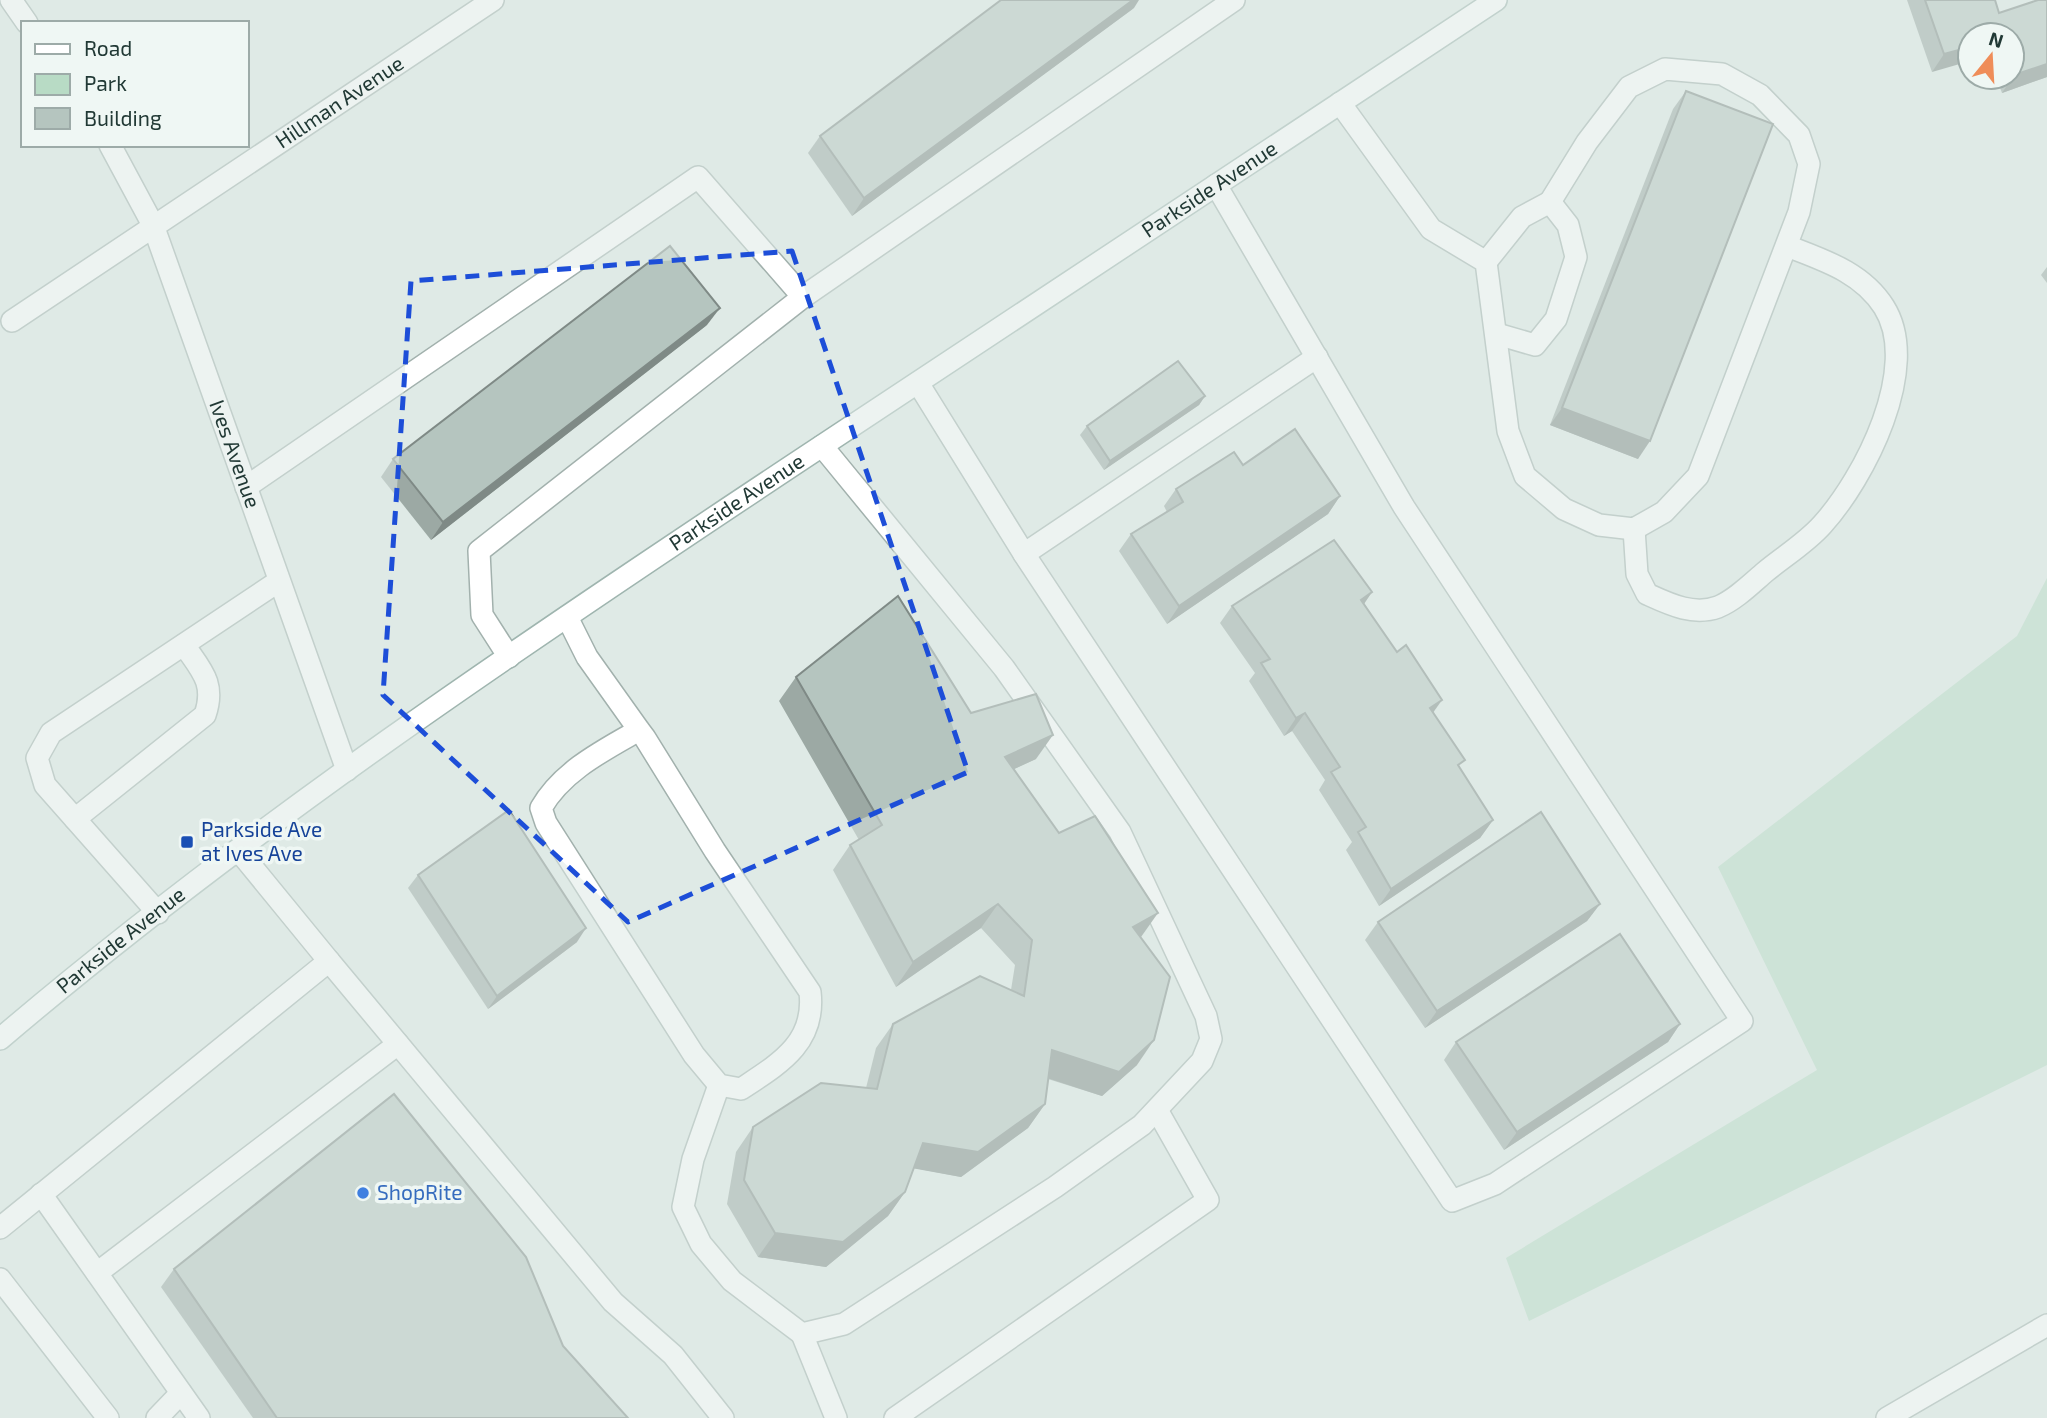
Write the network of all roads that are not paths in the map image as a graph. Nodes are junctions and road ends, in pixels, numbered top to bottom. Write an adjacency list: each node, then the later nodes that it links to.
1 (11, 0): 5 (main road)
2 (493, 0): 10 (main road, Hillman Avenue)
3 (1234, 0): 13 (main road)
4 (1496, 0): 6 (main road, Parkside Avenue)
5 (26, 21)
6 (1340, 103): 8 (main road, Parkside Avenue); 12 (main road)
7 (111, 147): 10 (main road, Ives Avenue)
8 (1216, 185): 16 (main road); 17 (main road, Parkside Avenue)
9 (1550, 202): 11 (main road); 12 (main road); 15 (main road)
10 (153, 225): 14 (main road, Hillman Avenue); 19 (main road, Ives Avenue)
11 (1787, 246): 20 (main road); 20 (main road)
12 (1486, 262): 15 (main road)
13 (803, 297): 19 (main road); 25 (main road)
14 (12, 321)
15 (1497, 334): 20 (main road)
16 (1317, 357): 21 (main road); 21 (main road)
17 (918, 383): 18 (main road, Parkside Avenue); 21 (main road)
18 (822, 446): 23 (main road, Parkside Avenue); 35 (main road)
19 (246, 487): 22 (main road, Ives Avenue)
20 (1634, 529)
21 (1024, 554)
22 (279, 581): 24 (main road); 27 (main road, Ives Avenue)
23 (567, 617): 25 (main road, Parkside Avenue); 26 (main road)
24 (184, 645): 28 (main road); 28 (main road)
25 (509, 657): 27 (main road, Parkside Avenue)
26 (639, 730): 34 (main road); 34 (main road)
27 (347, 770): 29 (main road, Parkside Avenue)
28 (75, 819): 30 (main road)
29 (239, 851): 30 (main road, Parkside Avenue); 31 (main road)
30 (158, 914): 32 (main road, Parkside Avenue)
31 (329, 961): 33 (main road); 36 (main road)
32 (0, 1039)
33 (398, 1044): 38 (main road); 46 (main road)
34 (719, 1085): 41 (main road)
35 (1157, 1110): 41 (main road); 48 (main road)
36 (41, 1194): 37 (main road); 38 (main road)
37 (0, 1228)
38 (97, 1273): 42 (main road)
39 (0, 1279): 43 (main road)
40 (2047, 1325): 49 (main road)
41 (802, 1334): 47 (main road)
42 (181, 1393): 44 (main road); 45 (main road)
43 (108, 1418)
44 (157, 1418)
45 (199, 1418)
46 (723, 1418)
47 (836, 1418)
48 (895, 1418)
49 (1886, 1418)

